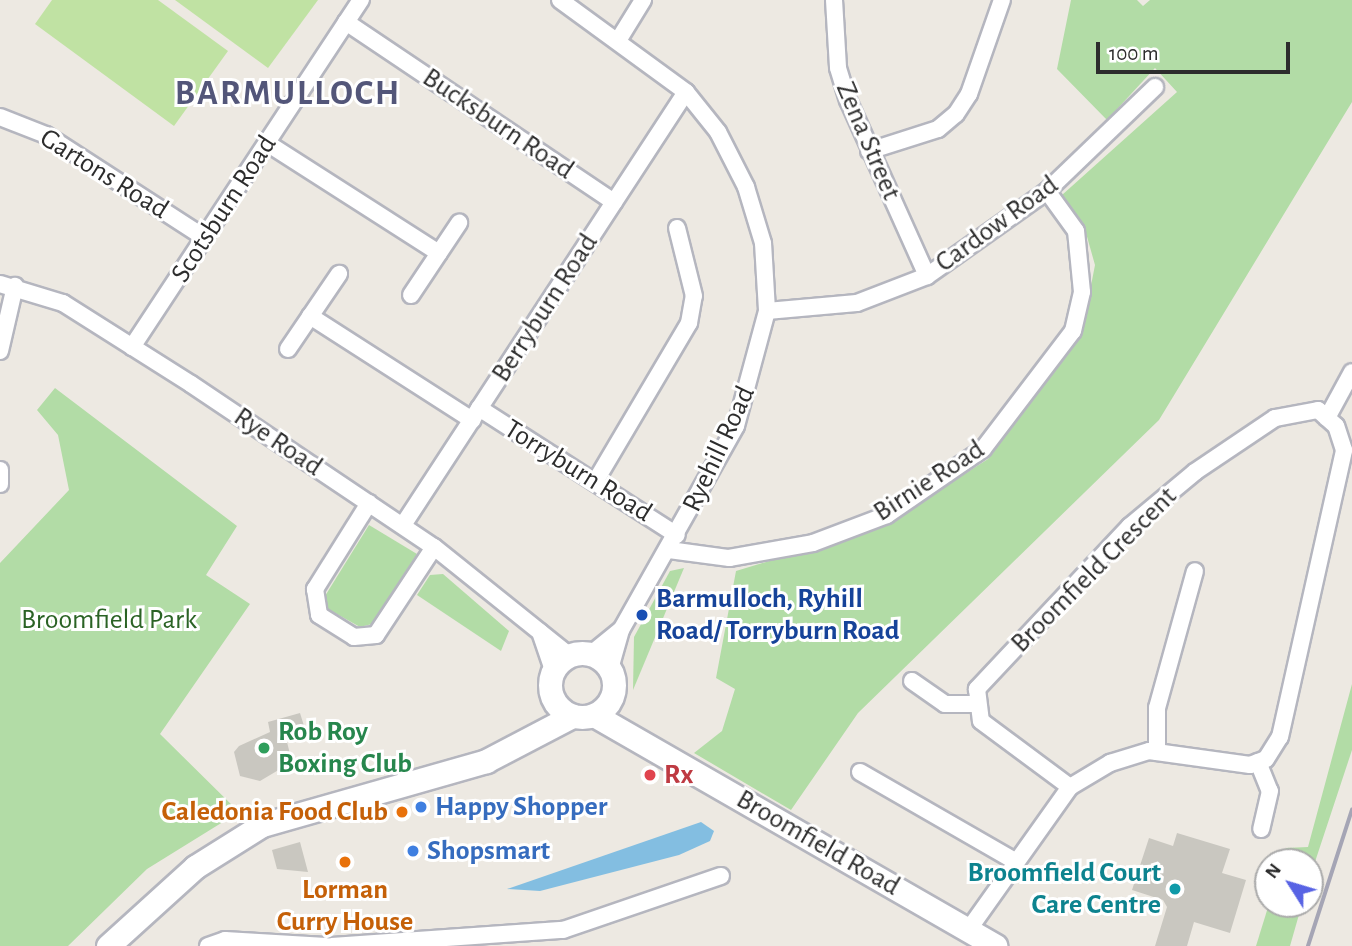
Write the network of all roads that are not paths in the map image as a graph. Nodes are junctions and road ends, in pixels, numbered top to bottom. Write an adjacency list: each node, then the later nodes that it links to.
1 (361, 0): 6 (street, Scotsburn Road)
2 (560, 0): 7 (street, Ryehill Road)
3 (643, 0): 7 (street)
4 (834, 0): 12 (street, Zena Street)
5 (1002, 0): 12 (street)
6 (346, 22): 11 (street, Scotsburn Road); 14 (street, Bucksburn Road)
7 (619, 39): 9 (street, Ryehill Road)
8 (1155, 87): 13 (street, Cardow Road)
9 (686, 92): 14 (street, Berryburn Road); 23 (street, Ryehill Road)
10 (0, 117): 17 (street, Gartons Road)
11 (267, 142): 17 (street, Scotsburn Road); 18 (street)
12 (869, 151): 20 (street, Zena Street)
13 (1047, 191): 20 (street, Cardow Road); 38 (street, Birnie Road)
14 (614, 202): 29 (street, Berryburn Road)
15 (459, 223): 18 (street)
16 (677, 228): 32 (street)
17 (205, 238): 25 (street, Scotsburn Road)
18 (439, 253): 22 (street)
19 (339, 274): 24 (street)
20 (927, 276): 23 (street, Cardow Road)
21 (8, 285): 25 (street, Rye Road); 27 (street)
22 (411, 295)
23 (767, 311): 36 (street, Ryehill Road)
24 (310, 316): 26 (street); 29 (street, Torryburn Road)
25 (132, 347): 34 (street, Rye Road)
26 (288, 349)
27 (0, 351)
28 (1352, 372): 30 (street)
29 (475, 414): 32 (street, Torryburn Road); 35 (street, Berryburn Road)
30 (1328, 418): 45 (street, Broomfield Crescent); 50 (street)
31 (0, 470): 33 (street)
32 (595, 482): 36 (street, Torryburn Road)
33 (0, 484)
34 (369, 503): 35 (street, Rye Road); 37 (street)
35 (403, 525): 37 (street, Rye Road)
36 (677, 534): 38 (street, Ryehill Road)
37 (434, 547): 41 (street, Rye Road)
38 (669, 550): 40 (street, Ryehill Road)
39 (1195, 571): 49 (street)
40 (621, 630): 41 (street, Ryehill Road); 42 (street, Ryehill Road)
41 (571, 660): 42 (street); 44 (street)
42 (612, 680): 46 (street); 48 (street, Broomfield Road)
43 (912, 681): 45 (street)
44 (551, 696): 46 (street, Broomfield Road); 47 (street)
45 (974, 704): 52 (street)
46 (583, 716): 47 (street); 48 (street, Broomfield Road)
47 (531, 737): 57 (street)
48 (643, 738): 56 (street, Broomfield Road)
49 (1157, 752): 50 (street); 52 (street)
50 (1258, 762): 53 (street)
51 (860, 772): 54 (street)
52 (1070, 787): 54 (street)
53 (1261, 828)
54 (1013, 860): 56 (street)
55 (721, 876): 60 (street)
56 (968, 929): 61 (street, Broomfield Road)
57 (108, 946)
58 (208, 946): 59 (street)
59 (326, 946)
60 (332, 946)
61 (995, 946)

